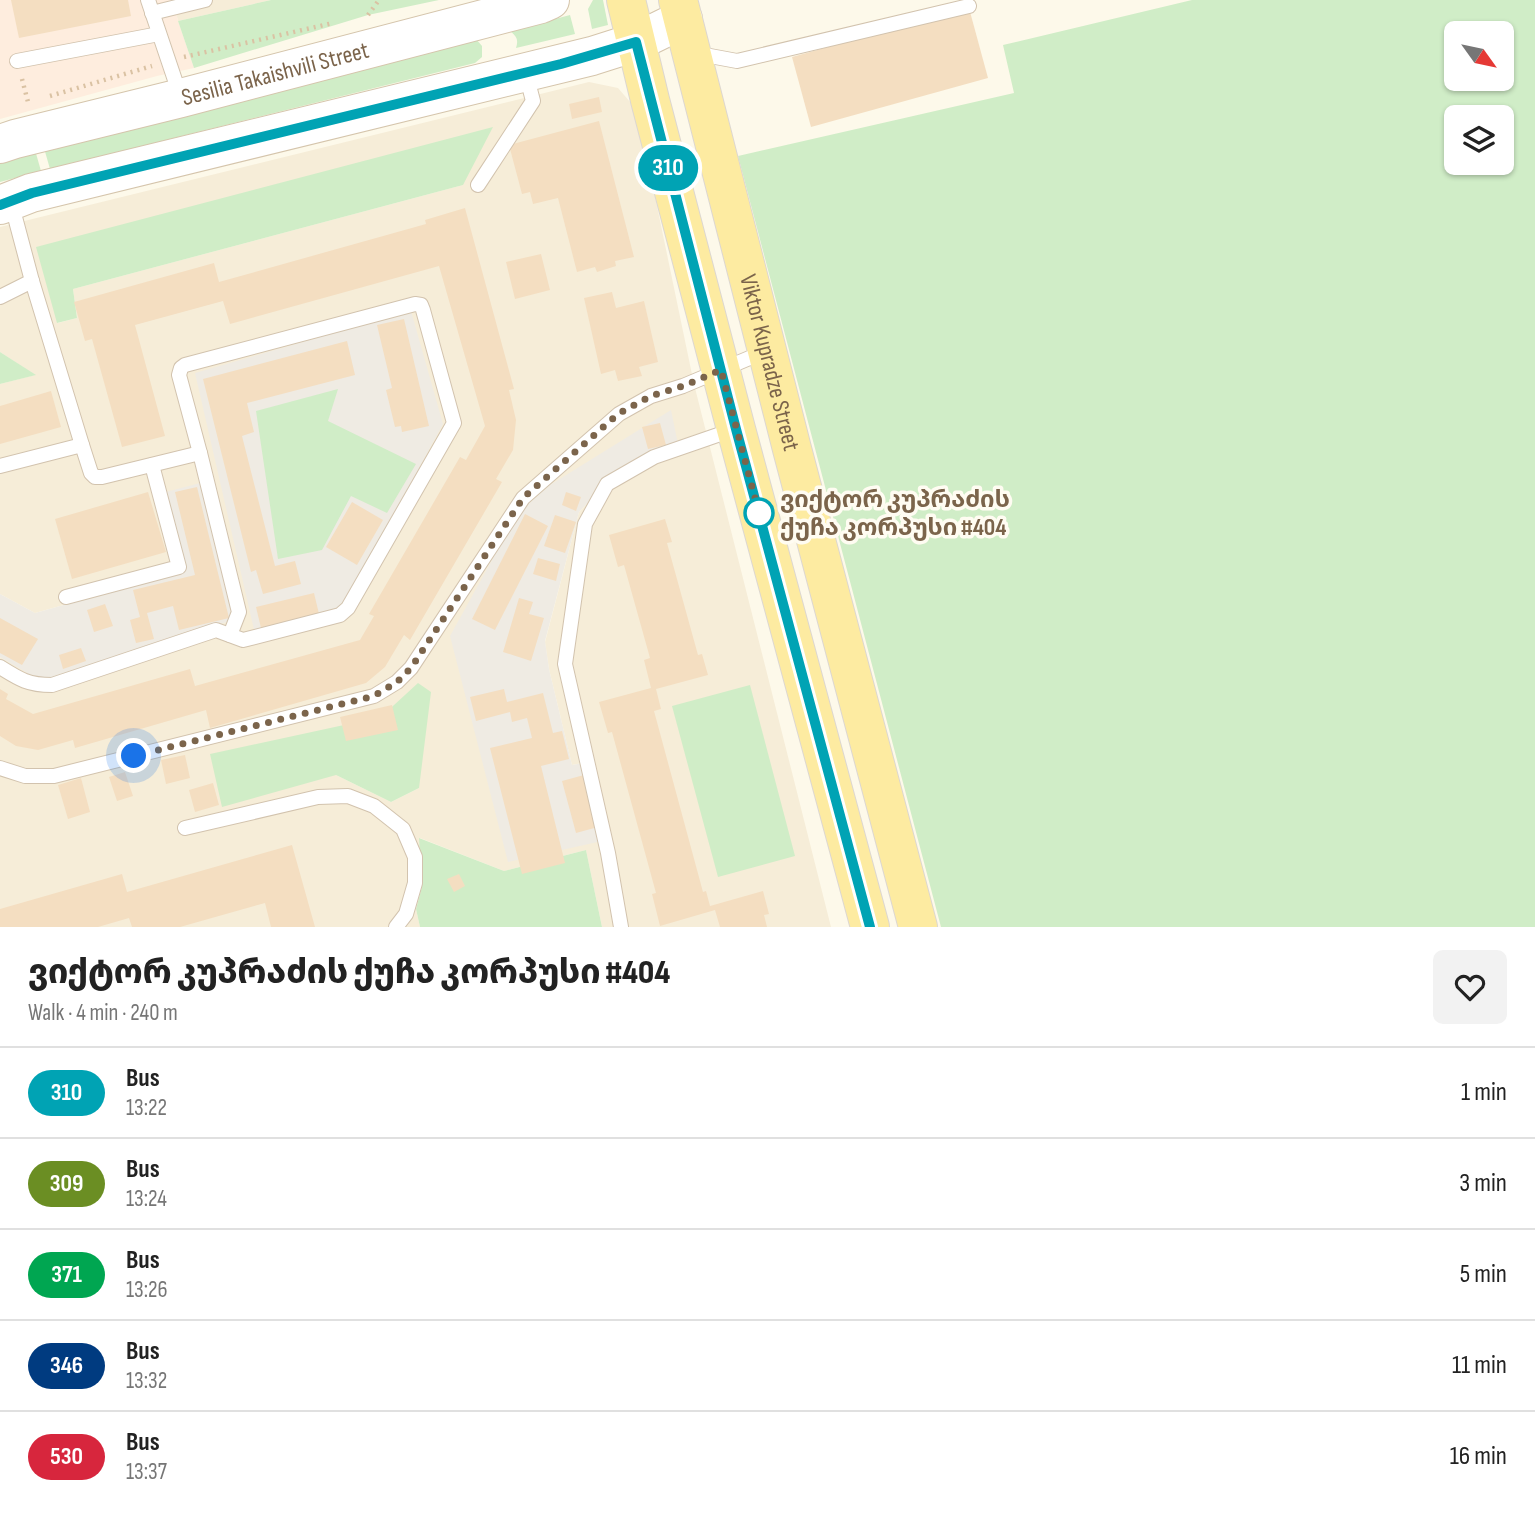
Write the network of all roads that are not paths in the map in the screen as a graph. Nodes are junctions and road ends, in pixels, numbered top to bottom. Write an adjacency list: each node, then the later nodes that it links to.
1 (205, 0): 4 (lane)
2 (550, 0): 6 (main road, Sesilia Takaishvili Street)
3 (626, 0): 9 (main road, Viktor Kupradze Street)
4 (150, 6): 8 (lane)
5 (969, 6): 7 (lane)
6 (477, 20): 11 (main road); 12 (main road, Sesilia Takaishvili Street)
7 (684, 24): 9 (main road); 18 (main road, Viktor Kupradze Street)
8 (159, 34): 10 (lane); 12 (lane)
9 (636, 42): 11 (main road); 19 (main road, Viktor Kupradze Street)
10 (17, 61)
11 (509, 77): 14 (lane); 15 (main road)
12 (181, 97): 13 (main road, Sesilia Takaishvili Street)
13 (0, 144)
14 (478, 185)
15 (6, 203): 16 (lane)
16 (32, 281): 17 (lane); 21 (lane)
17 (0, 297)
18 (767, 351): 19 (lane); 33 (main road, Viktor Kupradze Street)
19 (721, 370): 20 (main road, Viktor Kupradze Street); 28 (lane)
20 (736, 429): 31 (lane); 32 (main road, Viktor Kupradze Street)
21 (82, 445): 23 (lane); 24 (lane)
22 (200, 453): 23 (lane); 26 (lane); 26 (lane)
23 (152, 465): 25 (lane)
24 (0, 466)
25 (66, 597)
26 (230, 635): 27 (lane)
27 (0, 667)
28 (0, 768)
29 (185, 828): 30 (lane)
30 (396, 927)
31 (621, 927)
32 (870, 927)
33 (918, 927)

